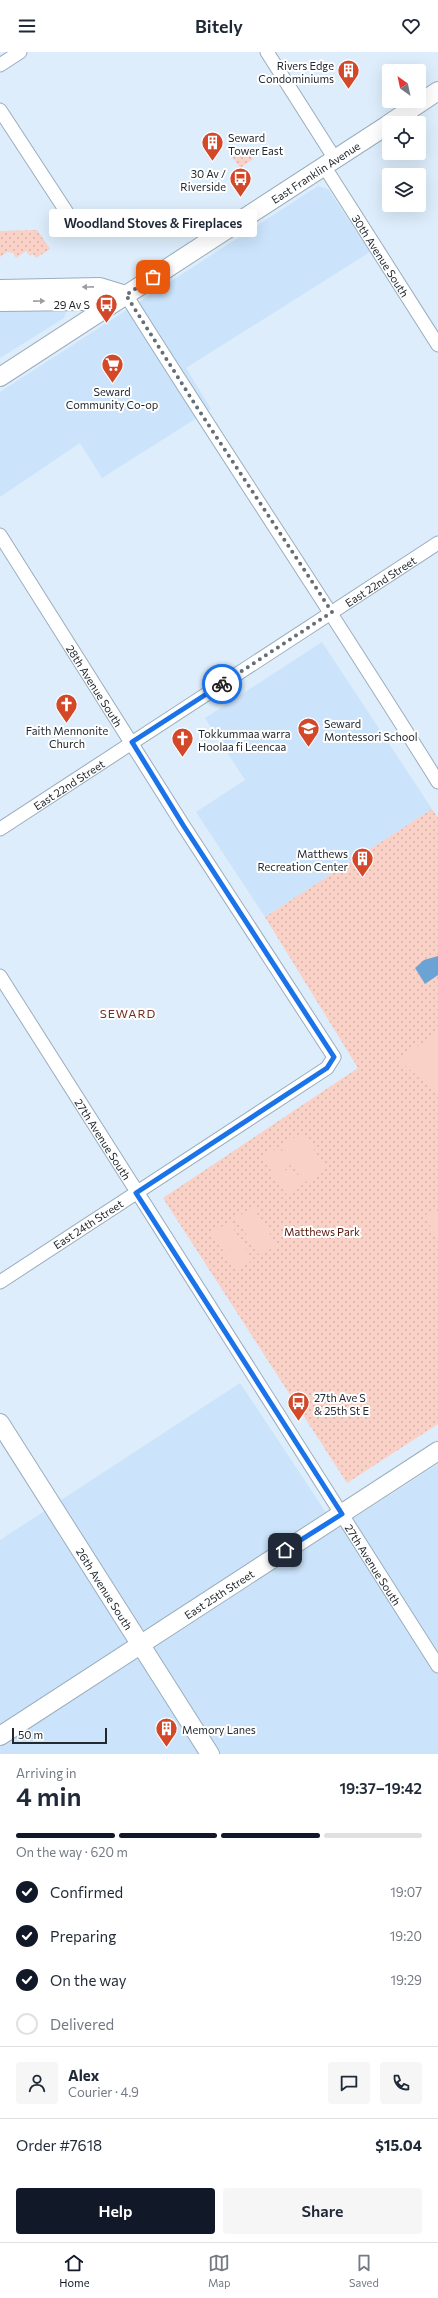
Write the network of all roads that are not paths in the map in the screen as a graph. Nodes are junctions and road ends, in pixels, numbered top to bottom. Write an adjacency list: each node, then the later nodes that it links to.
1 (20, 52): 3 (street)
2 (267, 52): 8 (street, 30th Avenue South)
3 (0, 65)
4 (438, 91): 6 (street, East Franklin Avenue)
5 (0, 110): 9 (street)
6 (400, 116)
7 (382, 128): 8 (street, East Franklin Avenue)
8 (330, 163): 11 (street, East Franklin Avenue); 13 (street, 30th Avenue South)
9 (66, 211)
10 (0, 289): 11 (street, one-way to 10)
11 (126, 295): 12 (street, one-way to 11); 14 (street, East Franklin Avenue); 17 (street)
12 (0, 302)
13 (438, 345)
14 (0, 377)
15 (0, 535): 18 (street, 28th Avenue South)
16 (438, 543): 17 (street, East 22nd Street)
17 (332, 612): 18 (street, East 22nd Street); 19 (street)
18 (132, 742): 20 (street, East 22nd Street); 22 (street, 28th Avenue South)
19 (438, 782)
20 (0, 829)
21 (0, 976): 23 (street, 27th Avenue South)
22 (334, 1057): 23 (street, East 24th Street)
23 (136, 1193): 24 (street, East 24th Street); 27 (street, 27th Avenue South)
24 (0, 1282)
25 (0, 1423): 28 (street, 26th Avenue South)
26 (438, 1451): 27 (street, East 25th Street)
27 (342, 1514): 28 (street, East 25th Street); 29 (street, 27th Avenue South)
28 (140, 1644): 30 (street, East 25th Street); 31 (street, 26th Avenue South)
29 (438, 1666)
30 (0, 1736)
31 (210, 1754)

